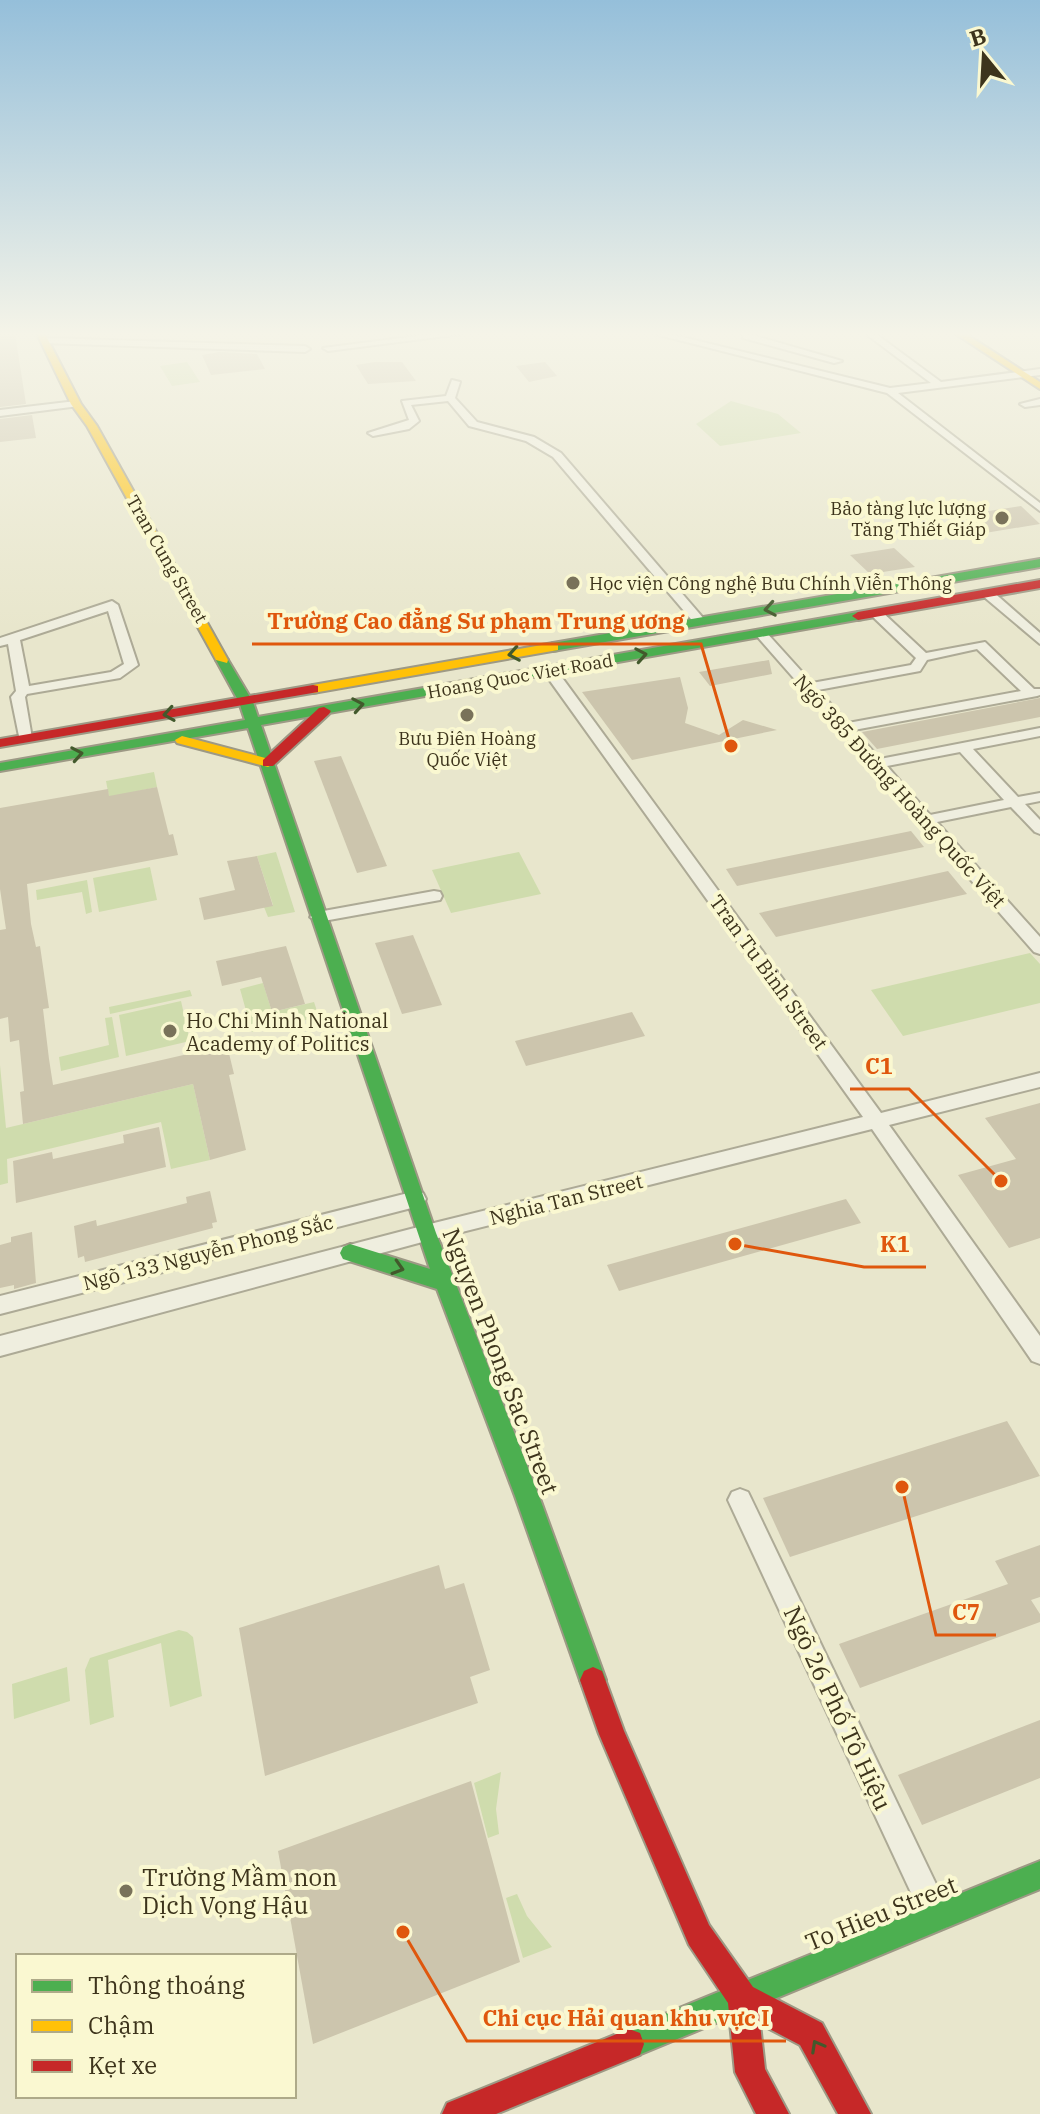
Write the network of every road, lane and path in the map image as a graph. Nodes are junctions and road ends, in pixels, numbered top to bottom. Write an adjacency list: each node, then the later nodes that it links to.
1 (96, 433): 18 (main road, Tran Cung Street)
2 (505, 433): 9 (street)
3 (943, 433): 4 (street)
4 (1040, 508)
5 (1040, 563): 9 (main road, Hoang Quoc Viet Road, one-way to 9)
6 (1040, 584): 7 (main road, Hoang Quoc Viet Road)
7 (987, 593): 8 (main road, Hoang Quoc Viet Road); 11 (street)
8 (876, 613): 10 (main road, Hoang Quoc Viet Road); 13 (street)
9 (700, 622): 18 (main road, Hoang Quoc Viet Road, one-way to 18)
10 (761, 634): 14 (main road, Hoang Quoc Viet Road, one-way to 10); 15 (street, Ngõ 385 Đường Hoàng Quốc Việt)
11 (1039, 638)
12 (7, 640): 16 (street); 16 (street)
13 (923, 657): 15 (street); 17 (street)
14 (550, 671): 19 (main road, Hoang Quoc Viet Road, one-way to 14); 39 (street, Tran Tu Binh Street)
15 (809, 688): 21 (street, Ngõ 385 Đường Hoàng Quốc Việt)
16 (23, 691): 23 (street)
17 (1036, 692): 21 (street)
18 (246, 702): 20 (main road, Tran Cung Street); 23 (main road, Hoang Quoc Viet Road, one-way to 23)
19 (324, 711): 20 (main road, Hoang Quoc Viet Road); 27 (main road)
20 (253, 723): 24 (main road, Hoang Quoc Viet Road); 27 (main road, Nguyen Phong Sac Street)
21 (844, 728): 28 (street, Ngõ 385 Đường Hoàng Quốc Việt)
22 (1040, 732): 26 (street)
23 (25, 738): 25 (main road, Hoang Quoc Viet Road)
24 (172, 738): 27 (main road); 29 (main road, Hoang Quoc Viet Road, one-way to 24)
25 (0, 743)
26 (963, 747): 28 (street); 31 (street)
27 (268, 763): 35 (main road, Nguyen Phong Sac Street)
28 (877, 764): 32 (street, Ngõ 385 Đường Hoàng Quốc Việt)
29 (0, 767)
30 (1040, 797): 31 (street)
31 (1016, 802): 32 (street); 33 (street)
32 (926, 820): 36 (street, Ngõ 385 Đường Hoàng Quốc Việt)
33 (1040, 829)
34 (434, 896): 35 (street)
35 (318, 917): 40 (main road, Nguyen Phong Sac Street)
36 (1032, 927): 37 (street, Ngõ 385 Đường Hoàng Quốc Việt)
37 (1040, 948)
38 (1040, 1080): 39 (street, Nghia Tan Street)
39 (875, 1119): 41 (street, Nghia Tan Street); 46 (street, Tran Tu Binh Street)
40 (416, 1199): 41 (main road, Nguyen Phong Sac Street); 44 (street, Ngõ 133 Nguyễn Phong Sắc)
41 (426, 1233): 42 (street, Nghia Tan Street); 43 (main road, Nguyen Phong Sac Street)
42 (350, 1253): 43 (main road, one-way to 43); 45 (street, Nghia Tan Street)
43 (446, 1283): 50 (main road, Nguyen Phong Sac Street)
44 (0, 1305)
45 (0, 1346)
46 (1040, 1354)
47 (740, 1500): 49 (street, Ngõ 26 Phố Tô Hiệu)
48 (1040, 1875): 49 (main road, To Hieu Street)
49 (937, 1917): 50 (main road, To Hieu Street)
50 (742, 1998): 51 (main road, To Hieu Street); 52 (main road, Nguyen Phong Sac Street); 53 (main road, Nguyen Phong Sac Street, one-way to 50)
51 (458, 2114)
52 (773, 2114)
53 (855, 2114)

